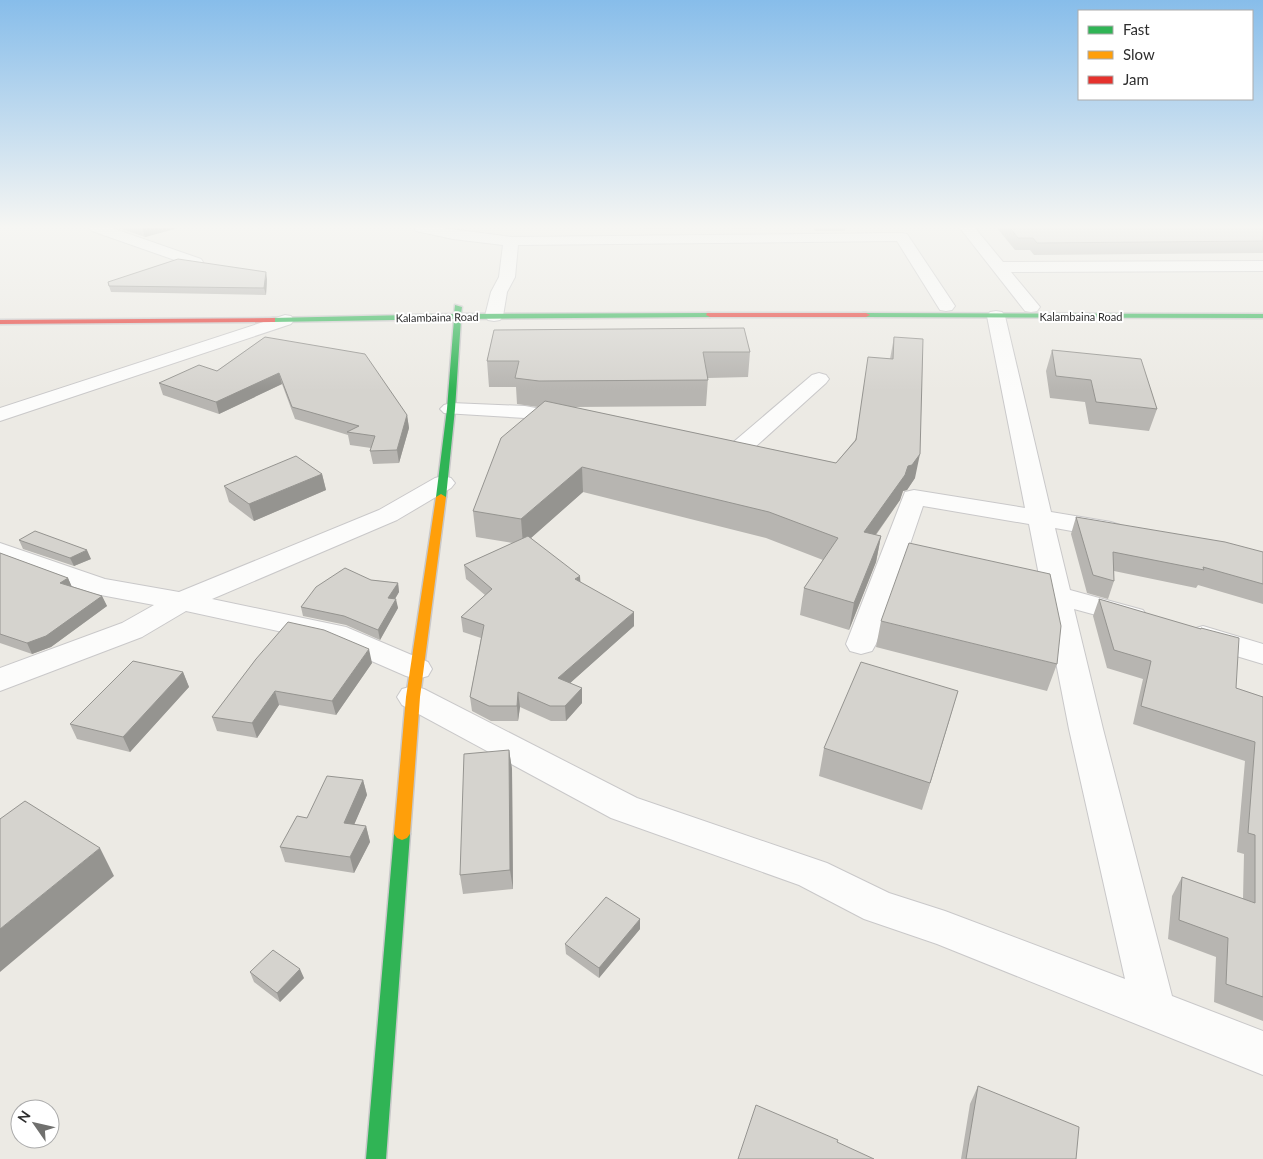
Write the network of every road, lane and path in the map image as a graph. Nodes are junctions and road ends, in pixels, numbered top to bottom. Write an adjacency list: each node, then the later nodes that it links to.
1 (505, 282): 9 (street)
2 (931, 282): 4 (street)
3 (1011, 282): 5 (street)
4 (946, 306): 5 (main road); 9 (main road)
5 (1031, 307): 6 (main road)
6 (1263, 307)
7 (0, 312): 8 (main road)
8 (458, 312): 9 (main road, Kalambaina Road); 12 (main road, Kalambaina Road); 15 (main road)
9 (494, 312): 10 (main road, Kalambaina Road)
10 (996, 316): 11 (main road, Kalambaina Road); 20 (street)
11 (1263, 316)
12 (285, 320): 13 (main road, Kalambaina Road); 16 (street)
13 (0, 322)
14 (819, 379): 18 (street)
15 (451, 409): 17 (street); 19 (main road)
16 (0, 415)
17 (583, 423)
18 (688, 443)
19 (443, 483): 24 (street); 28 (main road)
20 (1040, 518): 21 (street); 23 (street); 25 (street)
21 (1137, 535)
22 (0, 551): 24 (street)
23 (1057, 595): 26 (street); 29 (street)
24 (182, 601): 27 (street); 28 (street)
25 (861, 644)
26 (1263, 654)
27 (0, 680)
28 (415, 683): 29 (street); 31 (main road)
29 (1154, 1011): 30 (street)
30 (1263, 1053)
31 (376, 1159)

